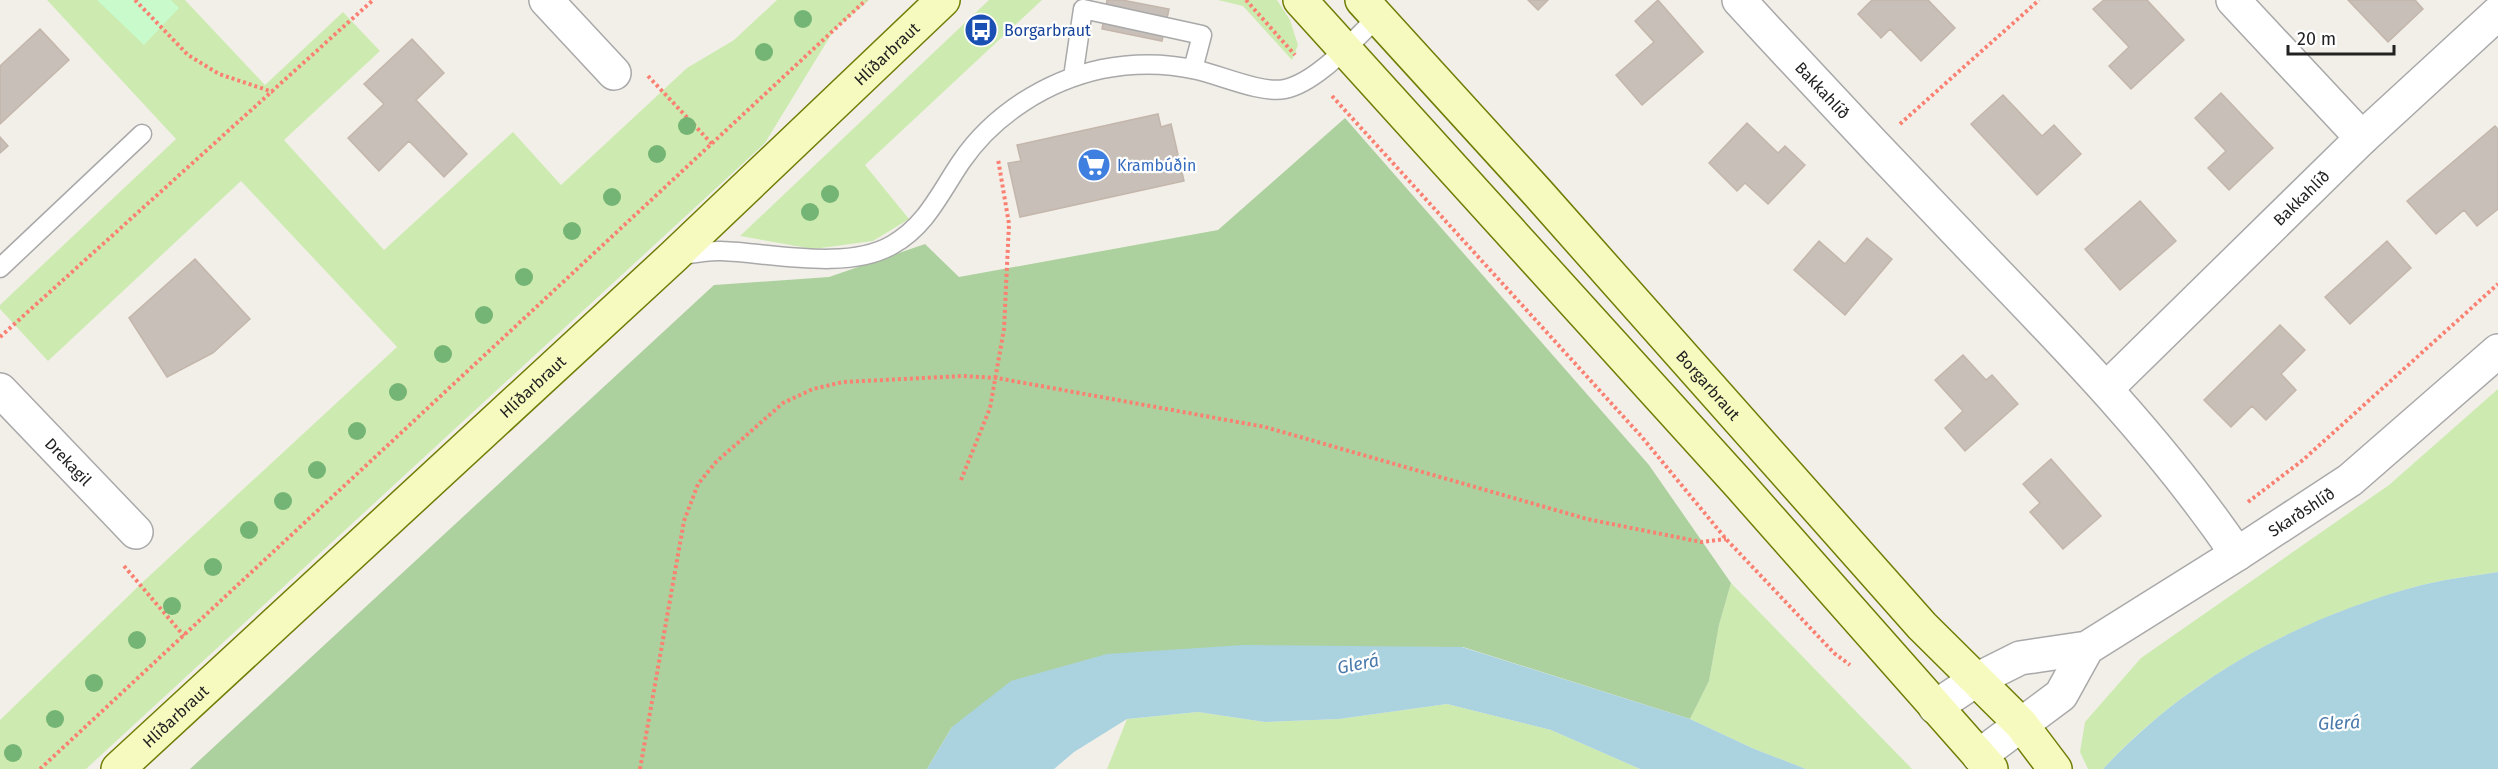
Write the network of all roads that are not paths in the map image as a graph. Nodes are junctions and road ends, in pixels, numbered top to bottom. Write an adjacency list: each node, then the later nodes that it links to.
1 (546, 0): 10 (street)
2 (943, 0): 14 (street, Hlíðarbraut)
3 (1300, 0): 8 (street)
4 (1739, 0): 17 (street, Bakkahlíð)
5 (2233, 0): 13 (street)
6 (1370, 9): 8 (lane); 22 (street, Borgarbraut)
7 (2498, 13): 13 (street, Bakkahlíð)
8 (1344, 48): 9 (lane); 23 (street)
9 (1193, 69): 11 (lane); 11 (lane)
10 (614, 73)
11 (1073, 77): 14 (lane)
12 (142, 134): 15 (lane)
13 (2362, 138): 17 (street, Bakkahlíð)
14 (674, 256): 26 (street, Hlíðarbraut)
15 (0, 268)
16 (2498, 351): 20 (street, Skarðshlíð)
17 (2106, 388): 20 (street, Bakkahlíð)
18 (0, 390): 19 (street, Drekagil)
19 (136, 532)
20 (2236, 554): 21 (street, Skarðshlíð)
21 (2087, 648): 22 (street, Skarðshlíð); 24 (street, Skarðshlíð)
22 (1976, 680): 23 (street, Skarðshlíð); 24 (street, Borgarbraut)
23 (1935, 707): 25 (street)
24 (2021, 724): 25 (street, Skarðshlíð); 27 (street, Borgarbraut)
25 (1985, 763)
26 (118, 769)
27 (2055, 769)

